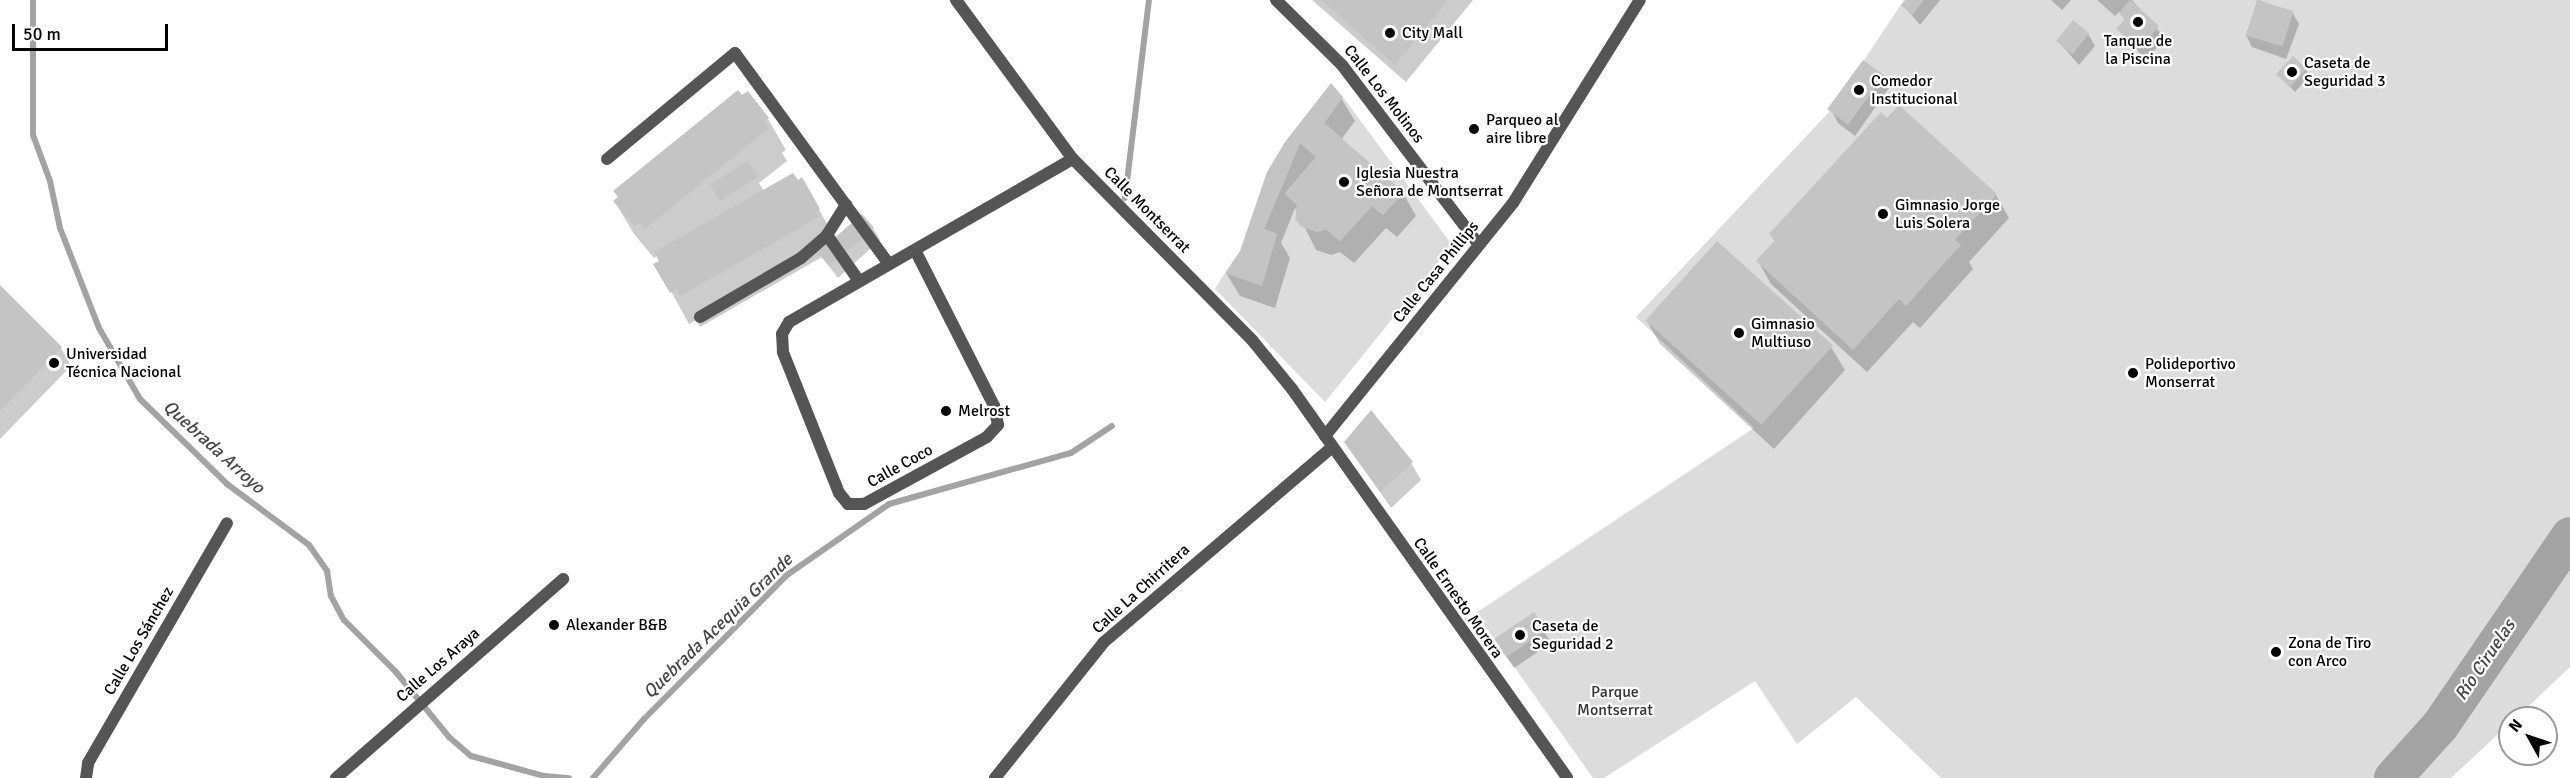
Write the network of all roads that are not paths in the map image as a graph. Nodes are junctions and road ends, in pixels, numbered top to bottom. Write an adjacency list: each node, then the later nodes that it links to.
1 (956, 0): 5 (street, Calle Montserrat)
2 (1276, 0): 8 (street, Calle Los Molinos)
3 (1640, 0): 8 (street, Calle Casa Phillips)
4 (607, 159): 6 (street)
5 (1073, 159): 9 (street, Calle Coco); 13 (street, Calle Montserrat)
6 (846, 204): 7 (street); 10 (street)
7 (827, 235): 11 (street); 12 (street)
8 (1479, 245): 13 (street, Calle Casa Phillips)
9 (915, 250): 10 (street, Calle Coco); 11 (street, Calle Coco)
10 (889, 264): 11 (street, Calle Coco)
11 (859, 281)
12 (700, 317)
13 (1324, 436): 14 (street, Calle Ernesto Morera)
14 (1332, 447): 19 (street, Calle La Chirritera); 20 (street, Calle Ernesto Morera)
15 (227, 523): 17 (street, Calle Los Sánchez)
16 (563, 579): 18 (street, Calle Los Araya)
17 (86, 778)
18 (336, 778)
19 (995, 778)
20 (1567, 778)

